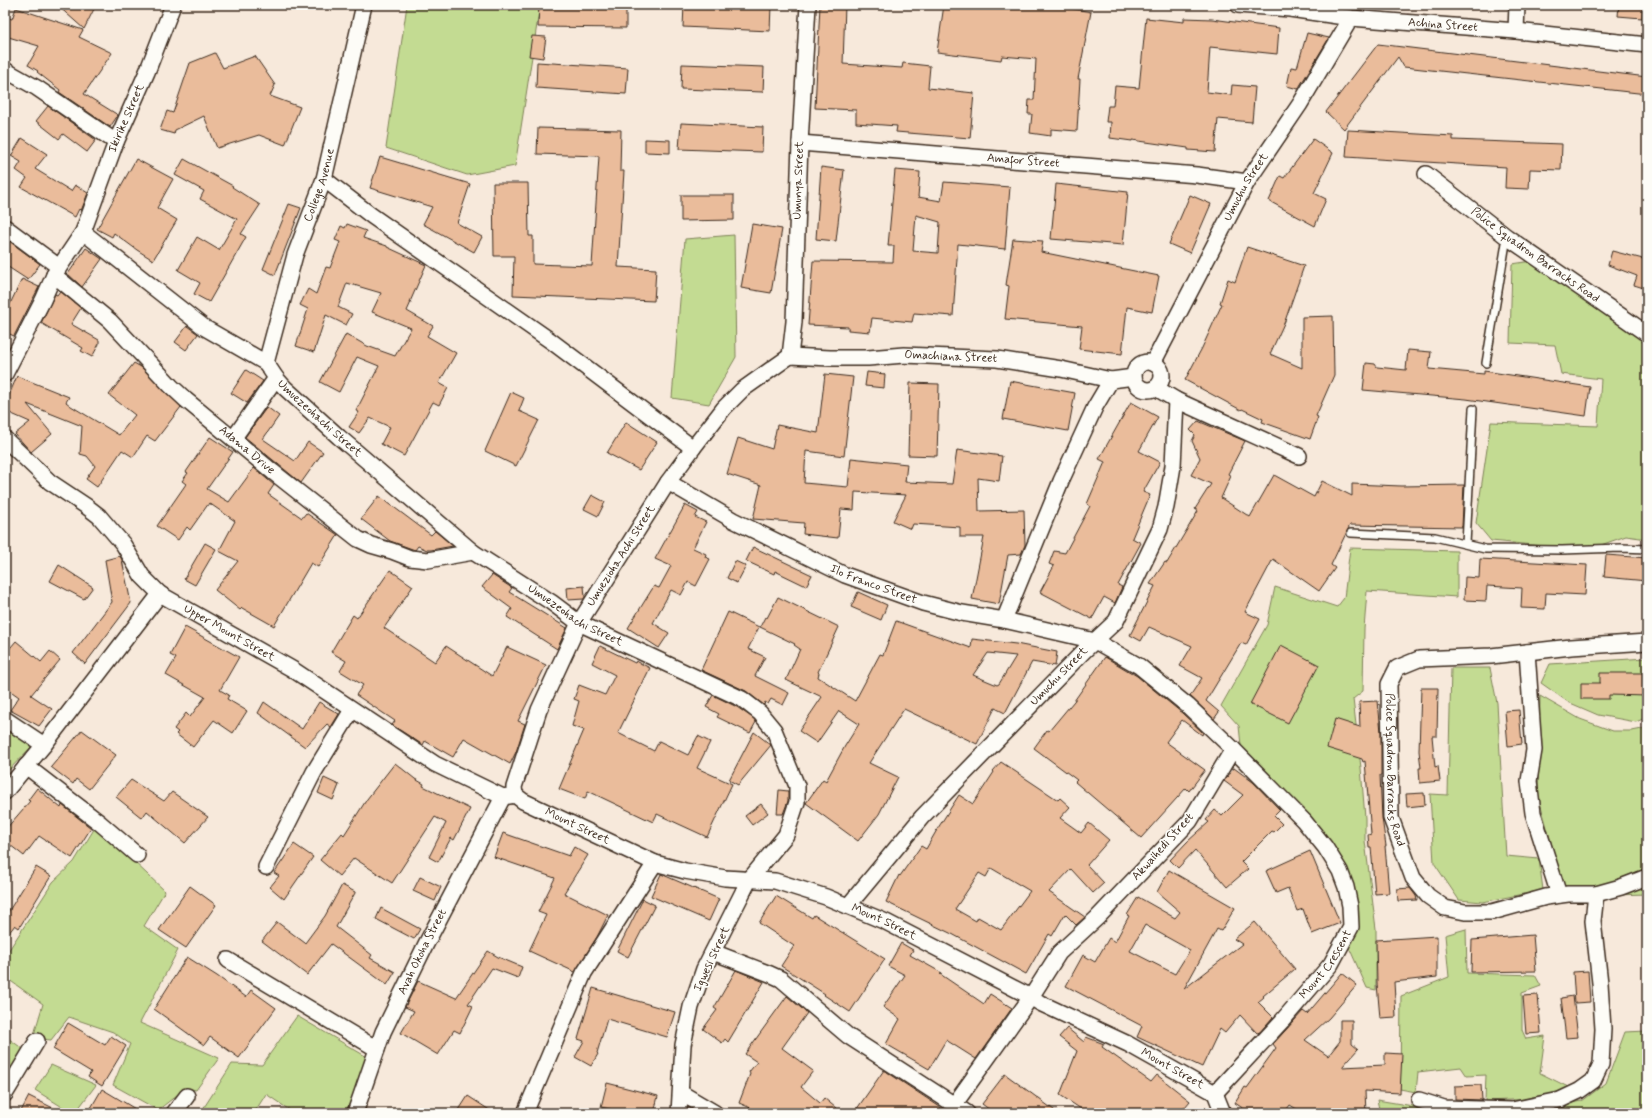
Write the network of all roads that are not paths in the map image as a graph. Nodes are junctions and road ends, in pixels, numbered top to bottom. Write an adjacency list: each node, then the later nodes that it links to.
1 (173, 5): 10 (street, Ikirike Street)
2 (364, 5): 13 (street, College Avenue)
3 (808, 5): 11 (street, Umunya Street)
4 (1238, 5): 6 (street, Achina Street)
5 (1517, 5): 7 (street)
6 (1351, 18): 7 (street, Achina Street); 14 (street, Umuchu Street)
7 (1516, 31): 8 (street, Achina Street)
8 (1647, 45)
9 (5, 70): 10 (street)
10 (116, 142): 16 (street, Ikirike Street)
11 (800, 143): 14 (street, Amafor Street); 20 (street, Umunya Street)
12 (1426, 174): 17 (street, Police Squadron Barracks Road)
13 (324, 179): 21 (street, College Avenue); 33 (street)
14 (1247, 182): 22 (street, Umuchu Street)
15 (5, 227): 18 (street, Adama Drive)
16 (83, 232): 18 (street, Ikirike Street); 21 (street)
17 (1507, 237): 19 (street, Police Squadron Barracks Road); 23 (lane)
18 (57, 271): 24 (street, Ikirike Street); 32 (street, Adama Drive)
19 (1647, 334)
20 (790, 356): 27 (street, Omachiana Street); 33 (street, Umuezioha Achi Street)
21 (266, 363): 26 (street, Umuezeohachi Street)
22 (1153, 363): 25 (street); 28 (street)
23 (1486, 363)
24 (5, 374)
25 (1134, 377): 27 (street); 28 (street)
26 (276, 378): 32 (street); 39 (street, Umuezeohachi Street)
27 (1111, 380): 41 (street)
28 (1156, 388): 29 (street)
29 (1176, 400): 34 (street); 43 (street, Umuchu Street)
30 (1473, 410): 37 (lane)
31 (5, 439): 40 (street, Upper Mount Street)
32 (233, 439): 39 (street, Adama Drive)
33 (693, 448): 35 (street, Umuezioha Achi Street)
34 (1299, 456)
35 (668, 482): 41 (street, Ilo Franco Street); 42 (street, Umuezioha Achi Street)
36 (1351, 533): 37 (lane)
37 (1466, 544): 38 (lane)
38 (1647, 549)
39 (473, 552): 42 (street, Umuezeohachi Street)
40 (160, 594): 46 (street, Upper Mount Street); 48 (street)
41 (1004, 620): 43 (street, Ilo Franco Street)
42 (579, 623): 52 (street, Umuezioha Achi Street); 57 (street, Umuezeohachi Street)
43 (1095, 641): 49 (street); 60 (street, Umuchu Street)
44 (1647, 642): 45 (street, Police Squadron Barracks Road)
45 (1527, 652): 59 (street); 59 (street, Police Squadron Barracks Road)
46 (352, 710): 52 (street, Upper Mount Street); 55 (street)
47 (5, 719): 48 (street)
48 (44, 745): 50 (street)
49 (1233, 749): 63 (street, Akwaihedi Street); 67 (street, Mount Crescent)
50 (26, 766): 51 (street); 53 (street)
51 (5, 792)
52 (509, 796): 54 (street, Mount Street); 65 (street, Avah Okoha Street)
53 (137, 855)
54 (655, 863): 57 (street, Mount Street); 74 (street)
55 (266, 867)
56 (1647, 877): 58 (street, Police Squadron Barracks Road)
57 (749, 880): 60 (street, Mount Street); 61 (street, Igwesi Street)
58 (1596, 894): 59 (street, Police Squadron Barracks Road); 70 (street)
59 (1559, 895)
60 (848, 906): 63 (street, Mount Street)
61 (713, 952): 66 (street, Igwesi Street); 71 (street)
62 (228, 960): 65 (street)
63 (1031, 997): 67 (street, Mount Street); 71 (street, Akwaihedi Street)
64 (37, 1041): 68 (street)
65 (377, 1049): 73 (street, Avah Okoha Street)
66 (681, 1093): 75 (street, Igwesi Street); 76 (street)
67 (1215, 1093): 77 (street, Mount Street)
68 (5, 1094)
69 (187, 1096): 72 (street)
70 (1419, 1100)
71 (961, 1109)
72 (174, 1113)
73 (355, 1113)
74 (524, 1113)
75 (679, 1113)
76 (715, 1113)
77 (1223, 1113)

